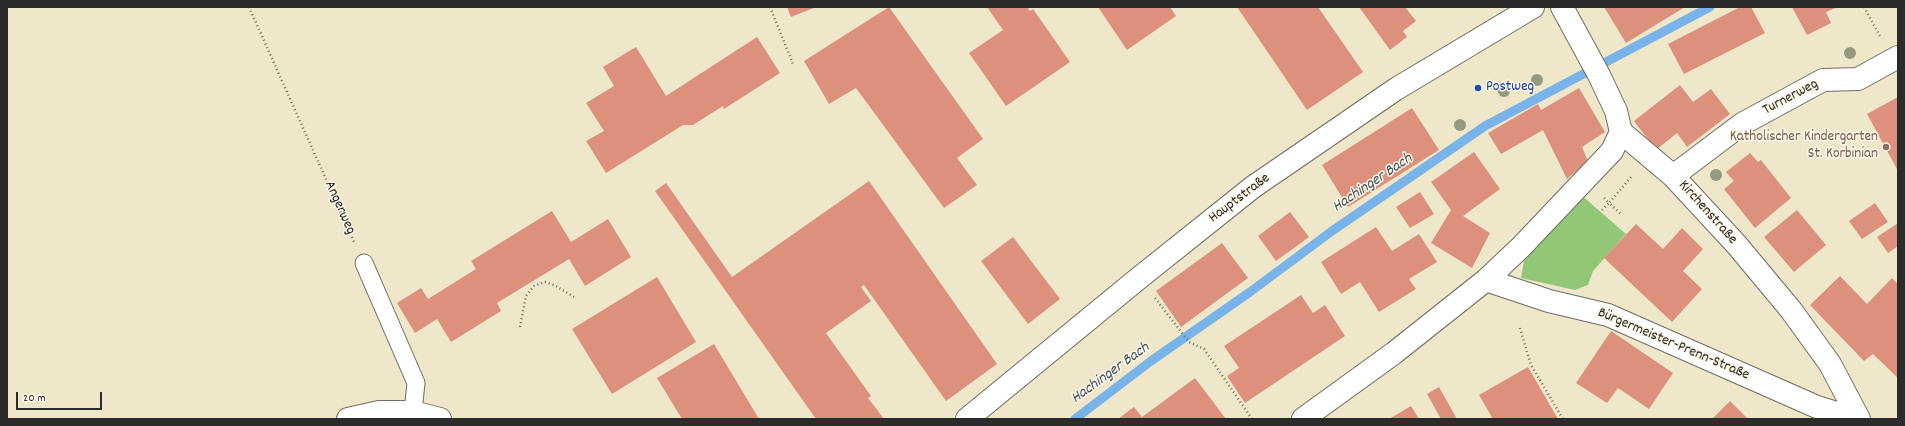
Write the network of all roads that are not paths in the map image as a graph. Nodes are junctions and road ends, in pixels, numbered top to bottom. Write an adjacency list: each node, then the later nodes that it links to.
1 (1533, 7): 11 (street, Hauptstraße)
2 (1562, 7): 4 (street)
3 (1895, 58): 5 (street, Turnerweg)
4 (1621, 132): 5 (street, Kirchenstraße); 7 (street)
5 (1674, 176): 13 (street, Kirchenstraße)
6 (364, 263): 8 (lane)
7 (1486, 280): 12 (street); 13 (street, Bürgermeister-Prenn-Straße)
8 (413, 412): 9 (street); 10 (street)
9 (348, 419)
10 (440, 419)
11 (967, 419)
12 (1303, 419)
13 (1858, 419)

